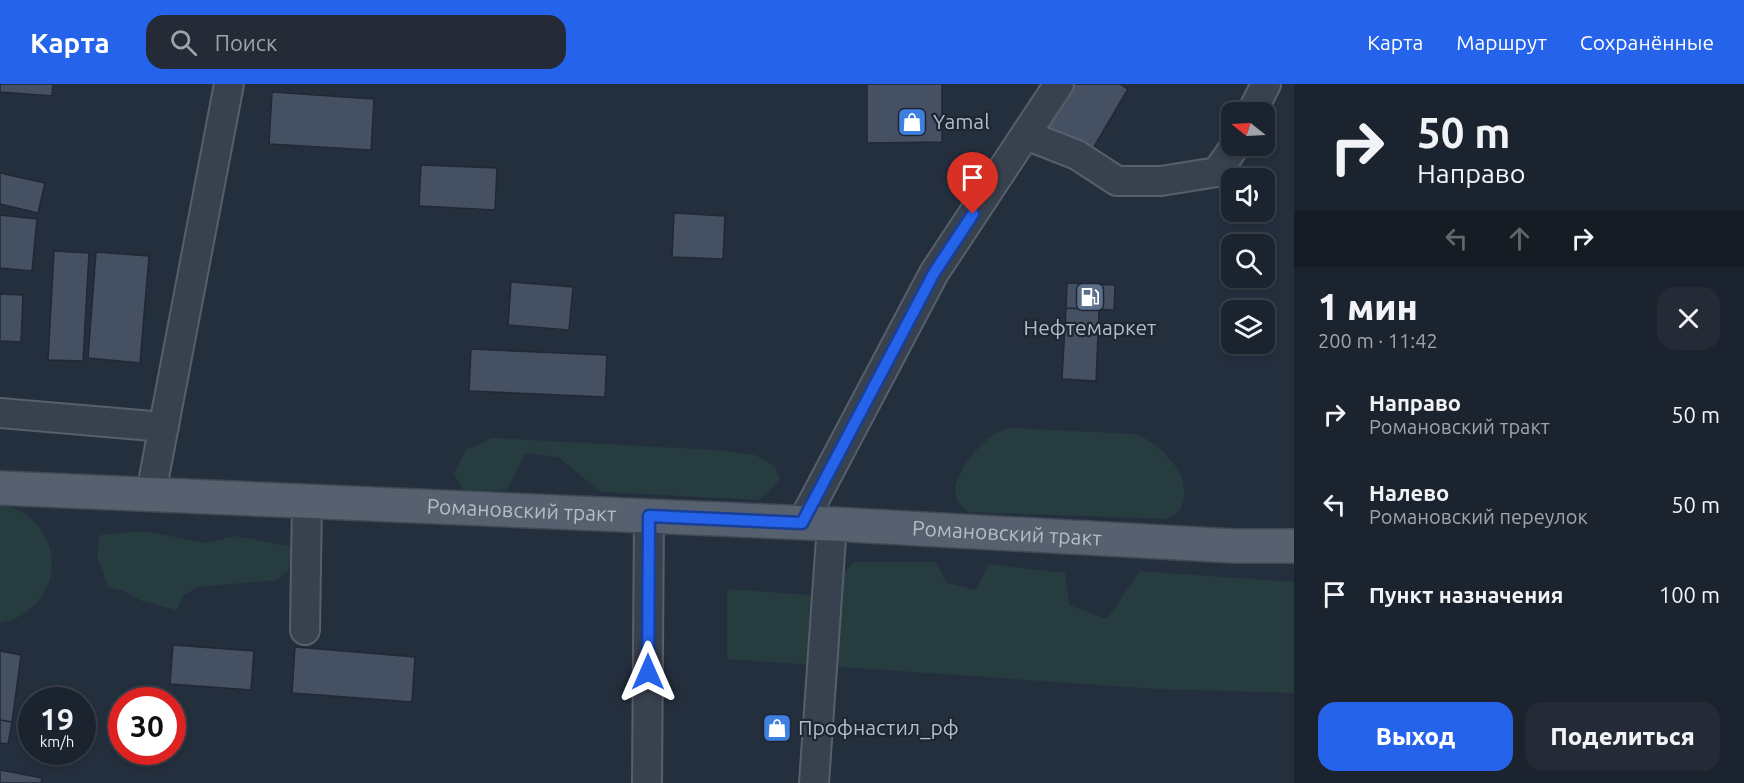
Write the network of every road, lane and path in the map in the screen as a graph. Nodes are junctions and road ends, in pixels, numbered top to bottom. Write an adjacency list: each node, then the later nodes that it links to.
1 (229, 84): 8 (street)
2 (1059, 84): 5 (street)
3 (1266, 84): 4 (street)
4 (1257, 102)
5 (1026, 135): 6 (street); 13 (street)
6 (1228, 156)
7 (0, 412): 8 (street)
8 (164, 427): 10 (street)
9 (0, 488): 10 (main road, Романовский тракт)
10 (151, 493): 11 (main road, Романовский тракт)
11 (308, 500): 12 (main road, Романовский тракт); 15 (street)
12 (649, 516): 13 (main road, Романовский тракт); 16 (street)
13 (817, 523): 14 (main road, Романовский тракт); 17 (street)
14 (1294, 546)
15 (305, 630)
16 (647, 783)
17 (814, 783)

